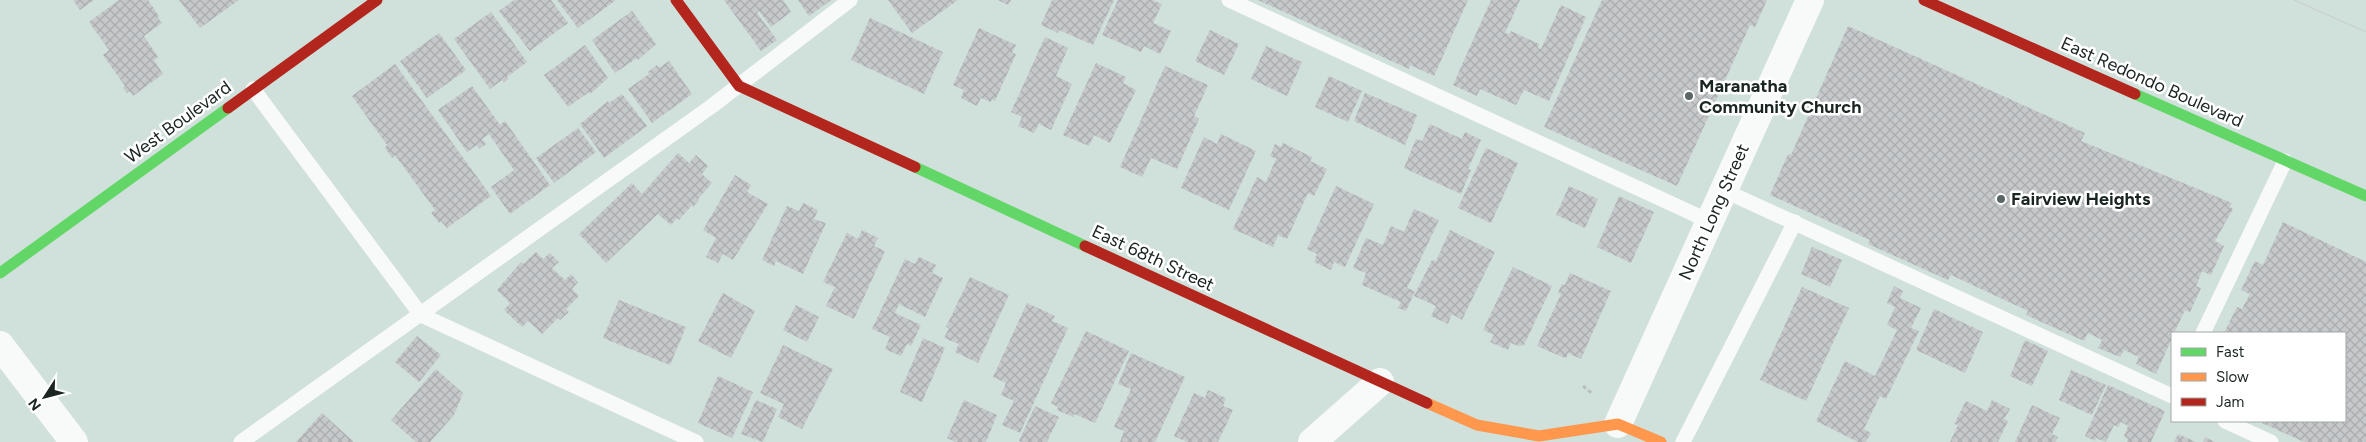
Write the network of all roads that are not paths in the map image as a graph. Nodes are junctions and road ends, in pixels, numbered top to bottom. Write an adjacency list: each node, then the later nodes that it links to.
1 (378, 0): 8 (street, West Boulevard)
2 (676, 0): 7 (street, East 68th Street)
3 (850, 0): 7 (lane)
4 (1229, 0): 12 (lane)
5 (1810, 0): 10 (street, North Long Street)
6 (1924, 0): 9 (street, East Redondo Boulevard)
7 (739, 86): 15 (lane); 18 (street, East 68th Street)
8 (253, 90): 14 (street, West Boulevard); 15 (lane)
9 (2285, 161): 11 (street, East Redondo Boulevard); 16 (lane)
10 (1723, 190): 12 (street, North Long Street); 13 (lane)
11 (2366, 196)
12 (1708, 221): 21 (street, North Long Street)
13 (1795, 222): 19 (lane); 27 (lane)
14 (0, 273)
15 (421, 315): 23 (lane); 24 (lane)
16 (2203, 332)
17 (0, 345): 22 (street)
18 (1380, 382): 21 (street, East 68th Street); 25 (street)
19 (2171, 396)
20 (2227, 422): 28 (lane)
21 (1618, 424): 26 (street)
22 (74, 442)
23 (241, 442)
24 (696, 442)
25 (1312, 442)
26 (1661, 442)
27 (1683, 442)
28 (2271, 442)

